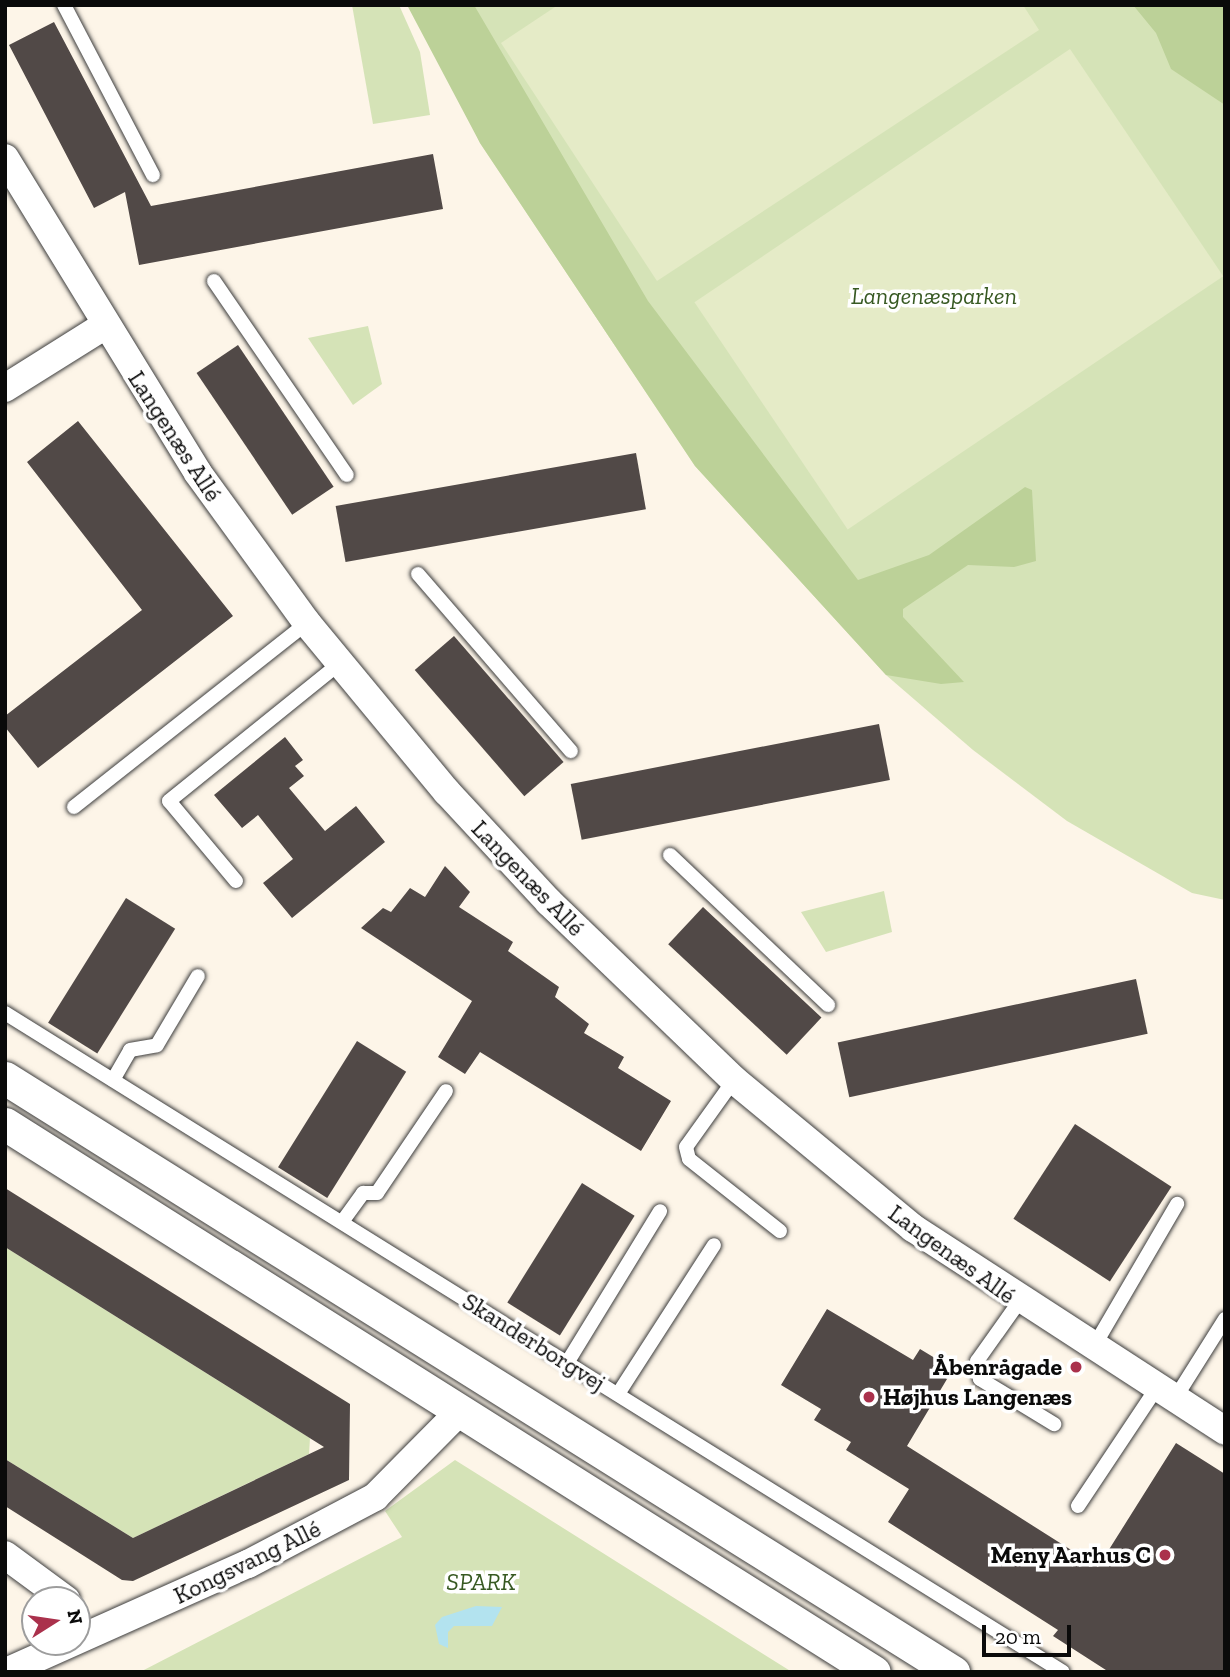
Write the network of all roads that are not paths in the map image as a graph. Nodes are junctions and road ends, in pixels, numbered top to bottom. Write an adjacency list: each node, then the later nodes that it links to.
1 (64, 5): 3 (lane)
2 (5, 158): 5 (street, Langenæs Allé)
3 (153, 175)
4 (214, 281): 7 (lane)
5 (104, 326): 6 (street); 9 (street, Langenæs Allé)
6 (5, 388)
7 (347, 475)
8 (418, 574): 11 (lane)
9 (307, 623): 10 (street, Langenæs Allé); 12 (lane)
10 (341, 663): 14 (lane); 20 (street, Langenæs Allé)
11 (571, 751)
12 (74, 807)
13 (670, 855): 16 (lane)
14 (236, 881)
15 (198, 976): 19 (lane)
16 (828, 1005)
17 (5, 1013): 19 (lane, Skanderborgvej)
18 (5, 1078): 44 (street)
19 (113, 1080): 25 (lane, Skanderborgvej)
20 (734, 1080): 26 (lane); 28 (street, Langenæs Allé)
21 (446, 1090): 25 (lane)
22 (5, 1124): 34 (street)
23 (1177, 1204): 30 (lane)
24 (660, 1211): 31 (lane)
25 (341, 1222): 31 (lane, Skanderborgvej)
26 (780, 1231)
27 (714, 1245): 32 (lane)
28 (1019, 1302): 30 (street, Langenæs Allé); 35 (lane)
29 (1225, 1319): 33 (lane)
30 (1092, 1348): 33 (street, Langenæs Allé)
31 (568, 1363): 32 (lane, Skanderborgvej)
32 (618, 1394): 45 (lane, Skanderborgvej)
33 (1165, 1394): 36 (street, Langenæs Allé); 37 (lane)
34 (460, 1411): 40 (street, Kongsvang Allé); 43 (street)
35 (1054, 1424)
36 (1225, 1432)
37 (1078, 1506)
38 (5, 1555): 39 (street)
39 (47, 1586)
40 (91, 1624)
41 (33, 1656): 42 (street, Kongsvang Allé)
42 (6, 1672)
43 (874, 1672)
44 (953, 1672)
45 (1063, 1672)

